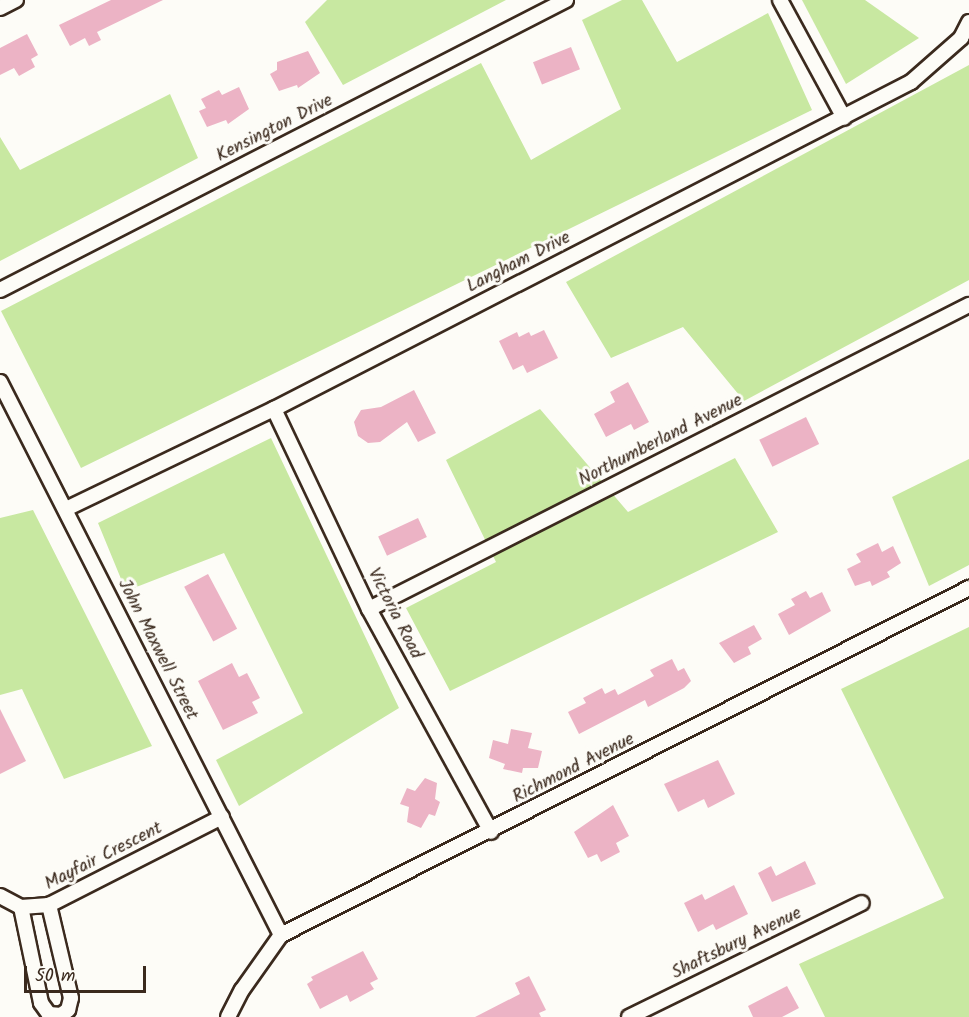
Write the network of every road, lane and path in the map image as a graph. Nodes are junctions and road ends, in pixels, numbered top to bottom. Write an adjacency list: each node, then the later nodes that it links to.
1 (16, 0): 4 (street)
2 (566, 0): 7 (street, Kensington Drive)
3 (780, 0): 6 (street)
4 (0, 8)
5 (969, 22): 6 (street, Langham Drive)
6 (844, 118): 10 (street, Langham Drive)
7 (0, 290)
8 (969, 304): 13 (street, Northumberland Avenue)
9 (0, 382): 11 (street, John Maxwell Street)
10 (274, 409): 11 (street, Langham Drive); 13 (street, Victoria Road)
11 (66, 509): 14 (street, John Maxwell Street)
12 (969, 588): 15 (street, Richmond Avenue)
13 (369, 609): 15 (street, Victoria Road)
14 (222, 817): 18 (street, Mayfair Crescent); 20 (street, John Maxwell Street)
15 (491, 832): 20 (street, Richmond Avenue)
16 (0, 896): 19 (street)
17 (862, 903): 22 (street, Shaftsbury Avenue)
18 (49, 904): 19 (street, Mayfair Crescent); 19 (street)
19 (21, 907)
20 (281, 936): 21 (street, Richmond Avenue)
21 (228, 1017)
22 (629, 1017)

